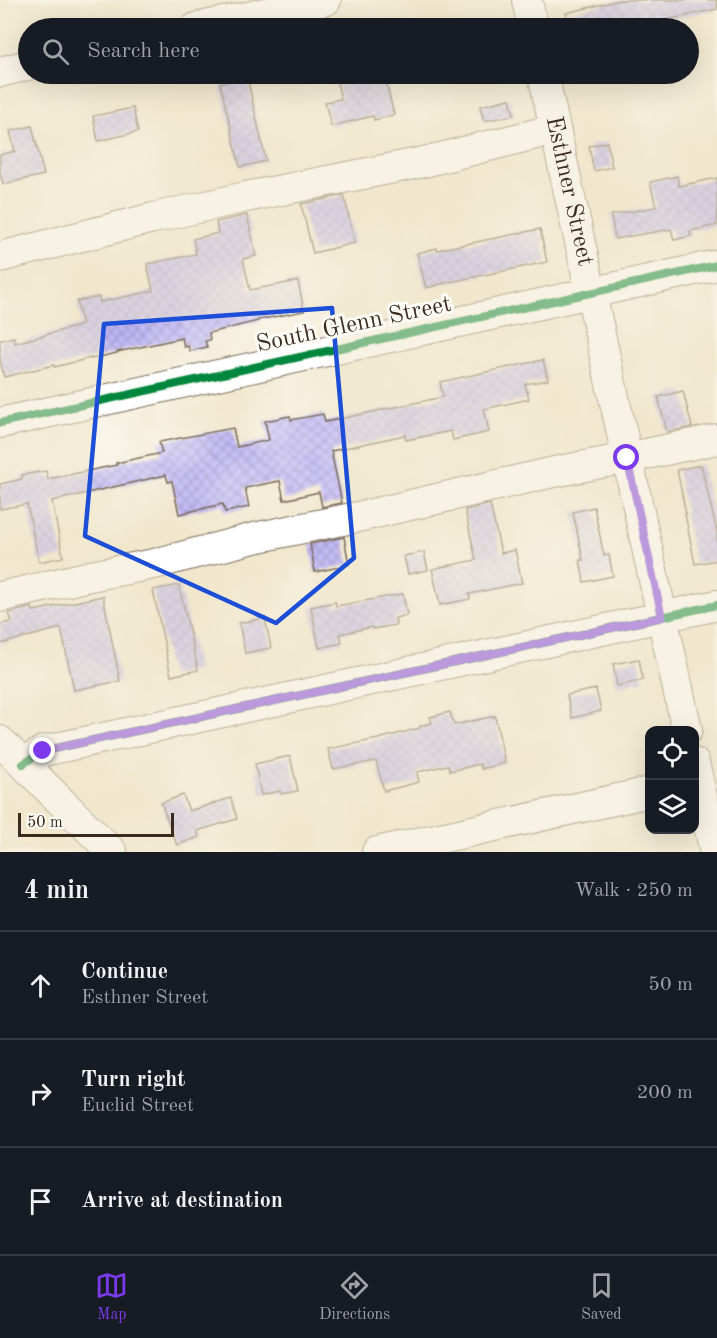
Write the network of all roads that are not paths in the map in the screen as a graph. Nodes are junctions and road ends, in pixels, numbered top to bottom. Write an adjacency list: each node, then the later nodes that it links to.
1 (326, 0): 3 (street)
2 (527, 0): 4 (street)
3 (242, 18)
4 (531, 18)
5 (18, 68): 6 (street)
6 (0, 72)
7 (545, 84): 8 (street, Esthner Street)
8 (556, 134): 9 (street); 11 (street, Esthner Street)
9 (0, 257)
10 (717, 265): 11 (street, South Glenn Street)
11 (591, 292): 12 (street, South Glenn Street); 14 (street, Esthner Street)
12 (0, 423)
13 (717, 439): 14 (street)
14 (627, 458): 15 (street); 17 (street, Esthner Street)
15 (0, 597)
16 (717, 605): 17 (street)
17 (662, 617): 18 (street, Esthner Street); 20 (street)
18 (686, 726)
19 (0, 741): 20 (street)
20 (23, 764): 23 (street)
21 (701, 776): 25 (street)
22 (645, 793): 24 (street)
23 (112, 852)
24 (377, 852)
25 (715, 852)

